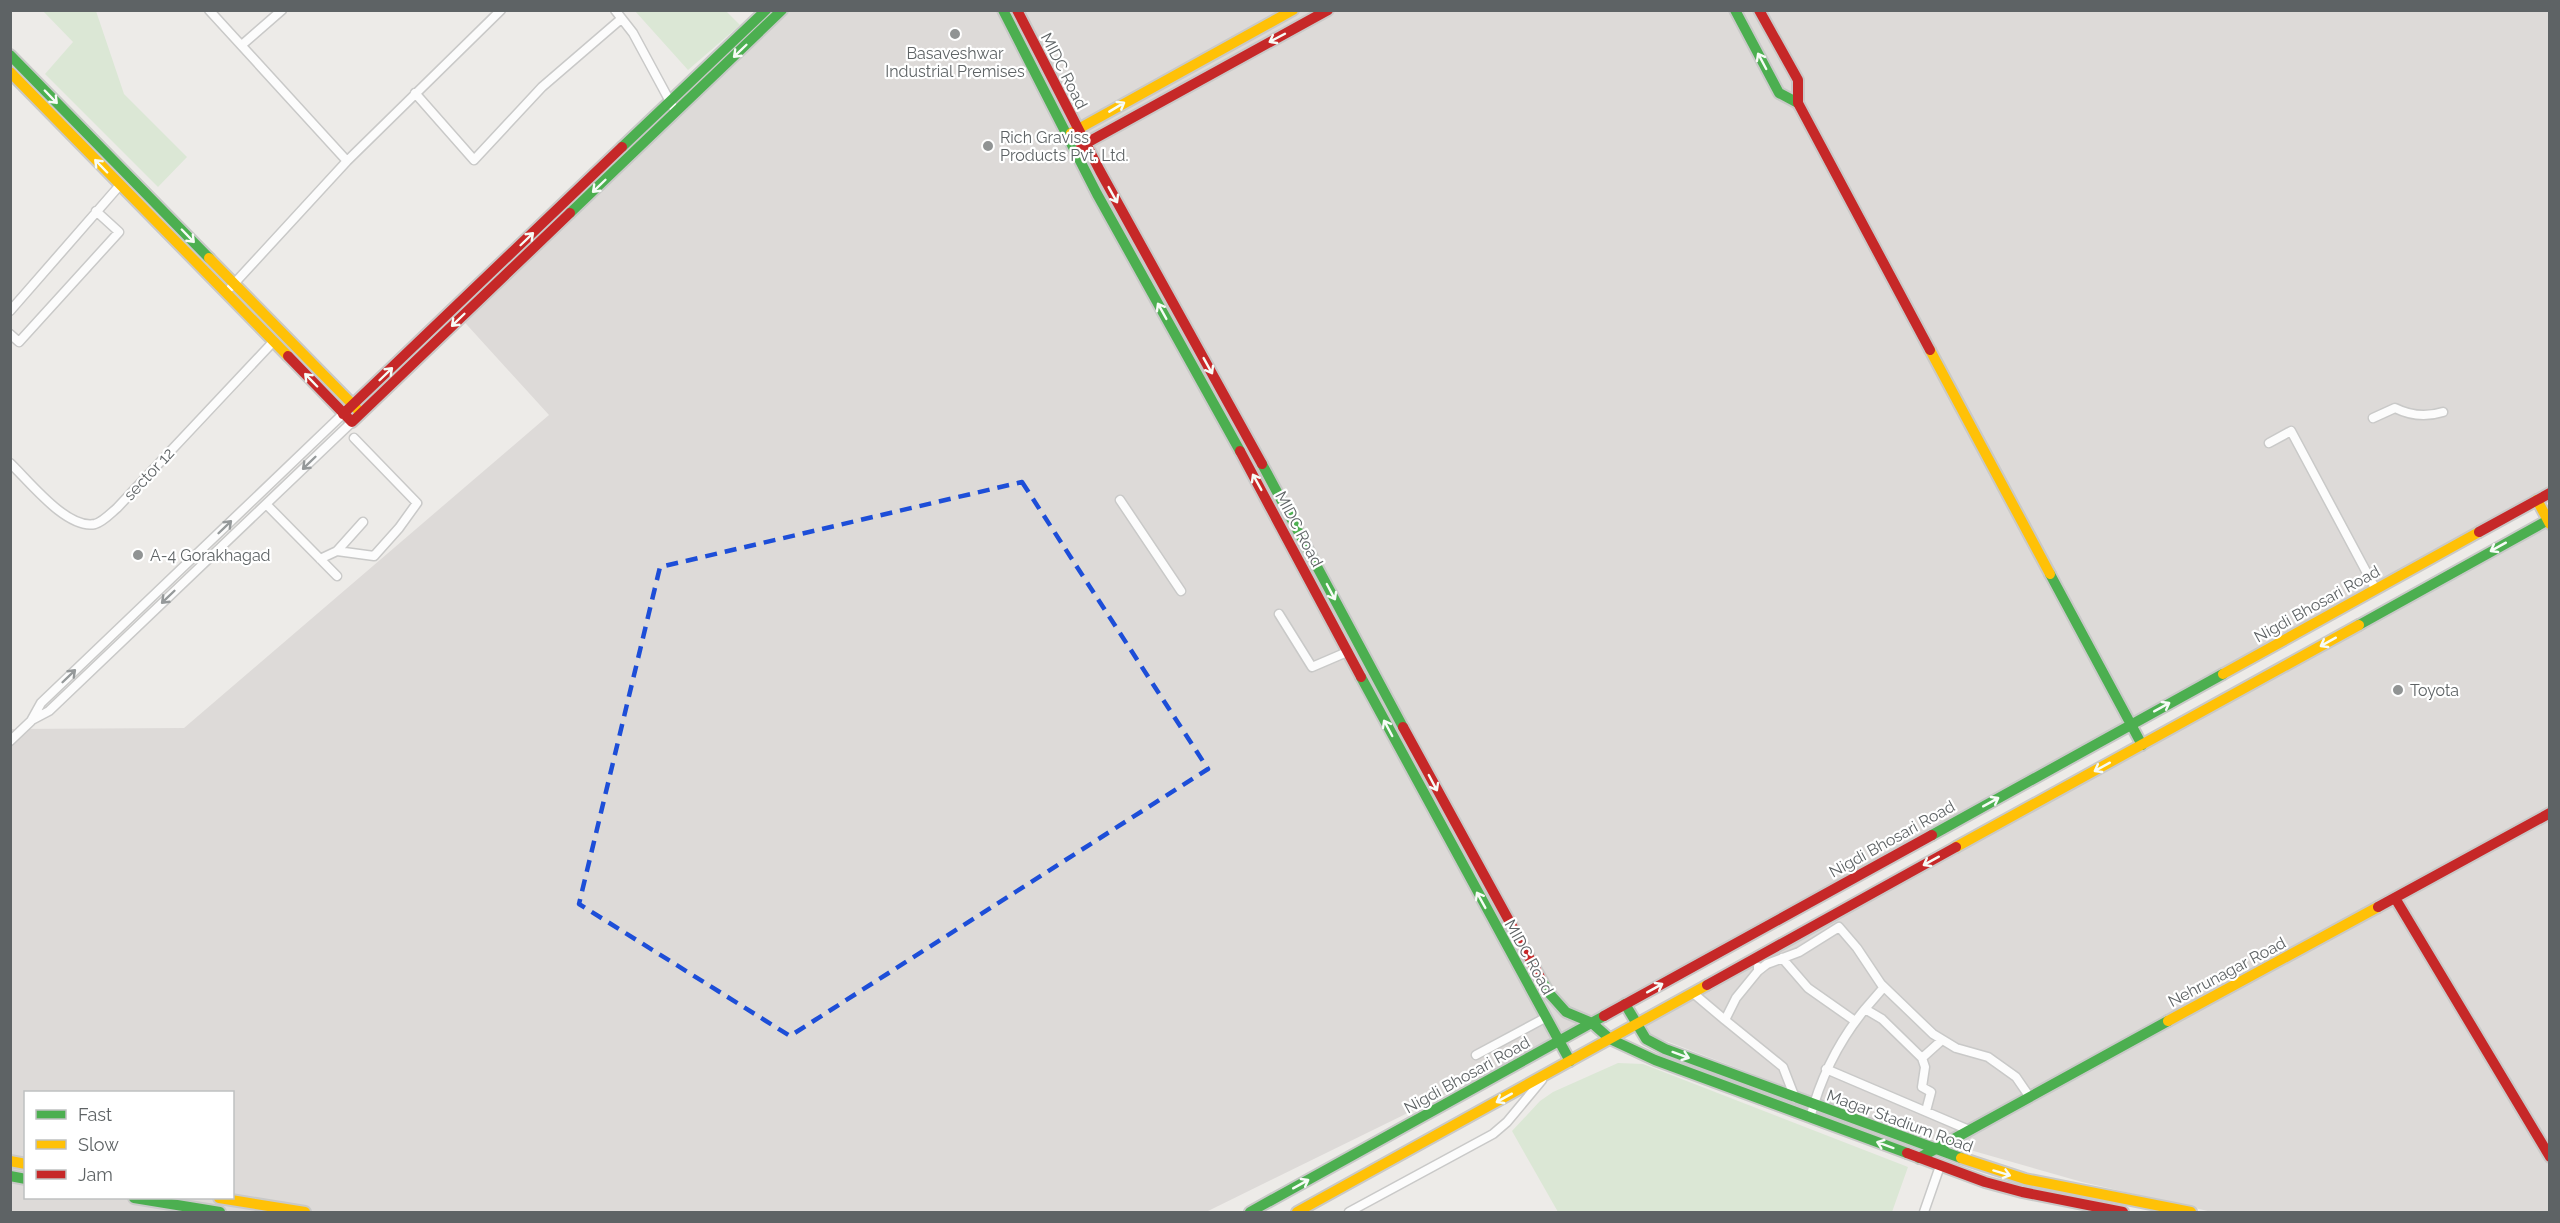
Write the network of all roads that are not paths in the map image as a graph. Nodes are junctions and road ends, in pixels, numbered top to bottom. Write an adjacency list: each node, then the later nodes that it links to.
1 (209, 10): 14 (street)
2 (282, 10): 14 (street)
3 (501, 10): 17 (street)
4 (615, 10): 13 (street)
5 (766, 10): 18 (main road)
6 (783, 10): 20 (main road, one-way to 20)
7 (1003, 10): 22 (main road, MIDC Road)
8 (1017, 10): 21 (main road, MIDC Road)
9 (1293, 10): 21 (main road, one-way to 9)
10 (1328, 10): 23 (main road, one-way to 23)
11 (1735, 10): 19 (main road, one-way to 11)
12 (1759, 10): 19 (main road)
13 (621, 18): 17 (street); 18 (street)
14 (243, 44): 25 (street)
15 (10, 55): 28 (main road, one-way to 28)
16 (10, 72): 26 (main road, one-way to 16)
17 (416, 93): 25 (street)
18 (670, 102): 20 (street); 33 (main road, one-way to 18)
19 (1798, 104): 58 (main road)
20 (676, 113): 35 (main road, one-way to 35)
21 (1077, 130): 22 (main road); 23 (main road, MIDC Road)
22 (1066, 136): 24 (main road, MIDC Road)
23 (1085, 144): 24 (main road); 50 (main road, MIDC Road, one-way to 50)
24 (1074, 150): 52 (main road, MIDC Road, one-way to 24)
25 (346, 160): 28 (street)
26 (120, 185): 27 (street); 29 (main road)
27 (96, 212): 30 (street); 31 (street)
28 (234, 284): 29 (street); 33 (main road)
29 (225, 293): 32 (main road)
30 (10, 311)
31 (10, 334)
32 (273, 342): 36 (main road, one-way to 32); 41 (street, sector 12)
33 (353, 405): 35 (main road); 36 (main road)
34 (2443, 412): 37 (street)
35 (361, 413): 38 (main road)
36 (343, 414): 38 (main road); 57 (street, one-way to 36)
37 (2373, 418)
38 (352, 422): 45 (street, one-way to 45)
39 (354, 438): 48 (street)
40 (2270, 443): 53 (street)
41 (10, 463)
42 (2550, 493): 44 (main road, Nigdi Bhosari Road)
43 (1120, 500): 54 (street)
44 (2537, 500): 46 (main road); 53 (main road, Nigdi Bhosari Road)
45 (266, 504): 49 (street); 57 (street, one-way to 57)
46 (2549, 521): 60 (main road, one-way to 60)
47 (363, 522): 48 (street)
48 (337, 551): 49 (street)
49 (320, 559): 51 (street)
50 (1319, 570): 52 (main road); 73 (main road, Magar Stadium Road, one-way to 73)
51 (337, 576)
52 (1307, 576): 56 (main road, MIDC Road)
53 (2375, 588): 58 (main road, Nigdi Bhosari Road, one-way to 53)
54 (1181, 591)
55 (1279, 614): 56 (street)
56 (1347, 652): 70 (main road, MIDC Road, one-way to 56)
57 (31, 721): 59 (street)
58 (2131, 724): 60 (main road); 68 (main road, Nigdi Bhosari Road, one-way to 58)
59 (10, 741)
60 (2142, 745): 63 (main road, one-way to 63)
61 (2550, 813): 62 (main road, Nehrunagar Road)
62 (2395, 898): 83 (main road, Nehrunagar Road); 90 (main road)
63 (1759, 957): 65 (street); 67 (main road)
64 (1782, 958): 65 (street); 66 (street); 72 (street)
65 (1758, 971): 71 (street)
66 (1884, 987): 69 (street); 76 (street)
67 (1693, 993): 71 (street); 74 (main road)
68 (1625, 1004): 73 (main road, Nigdi Bhosari Road); 74 (main road, Magar Stadium Road)
69 (1864, 1009): 72 (street); 79 (street)
70 (1545, 1018): 77 (main road, MIDC Road); 78 (street)
71 (1725, 1020): 84 (street)
72 (1855, 1021): 81 (street)
73 (1592, 1023): 75 (main road, Magar Stadium Road); 77 (main road, Nigdi Bhosari Road)
74 (1636, 1025): 75 (main road); 84 (main road, Magar Stadium Road, one-way to 84)
75 (1610, 1039): 80 (main road); 87 (main road, Magar Stadium Road)
76 (1942, 1040): 79 (street); 83 (street)
77 (1559, 1041): 80 (main road, MIDC Road); 97 (main road, Nigdi Bhosari Road, one-way to 77)
78 (1476, 1055)
79 (1922, 1058): 86 (street)
80 (1570, 1061): 82 (main road)
81 (1826, 1069): 85 (street); 86 (street)
82 (1546, 1075): 98 (main road, one-way to 98); 99 (street)
83 (2029, 1096): 88 (main road, Nehrunagar Road)
84 (1795, 1098): 85 (main road, Magar Stadium Road)
85 (1814, 1105): 87 (street); 89 (main road, Magar Stadium Road)
86 (1926, 1111): 88 (street)
87 (1810, 1118): 91 (main road, Magar Stadium Road, one-way to 87)
88 (1969, 1130): 89 (main road, Nehrunagar Road)
89 (1935, 1149): 91 (main road, Nehrunagar Road); 102 (main road, Magar Stadium Road, one-way to 102)
90 (2550, 1157)
91 (1919, 1158): 92 (main road, Magar Stadium Road)
92 (1940, 1166): 100 (street); 101 (main road, Magar Stadium Road)
93 (145, 1199): 95 (main road)
94 (230, 1199): 96 (main road)
95 (220, 1212)
96 (305, 1212)
97 (1250, 1212)
98 (1297, 1212)
99 (1349, 1212)
100 (1924, 1212)
101 (2123, 1212)
102 (2192, 1212)

